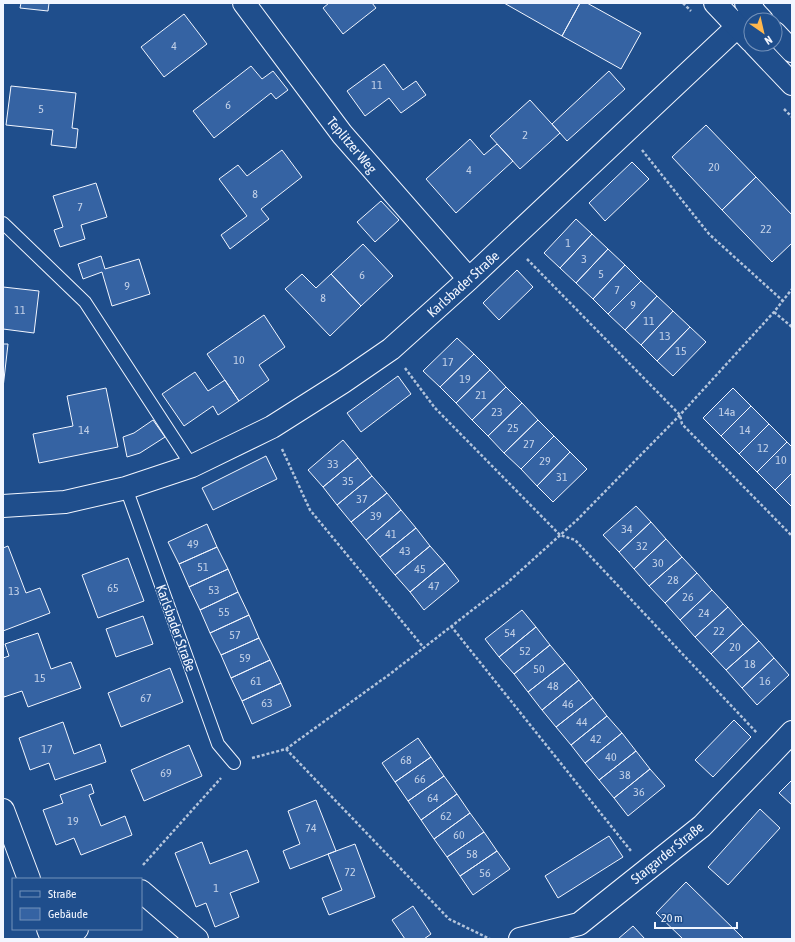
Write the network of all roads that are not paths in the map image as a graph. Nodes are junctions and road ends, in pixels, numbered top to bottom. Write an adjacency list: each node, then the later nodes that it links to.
1 (244, 3): 10 (street, Teplitzer Weg)
2 (715, 3): 3 (street)
3 (743, 33)
4 (743, 34): 10 (street, Karlsbader Straße)
5 (783, 41): 6 (street)
6 (792, 51)
7 (762, 52): 8 (street)
8 (792, 84)
9 (3, 223): 11 (lane)
10 (469, 279): 11 (street, Karlsbader Straße)
11 (192, 466): 12 (street, Karlsbader Straße)
12 (126, 488): 13 (street, Karlsbader Straße); 15 (lane, Karlsbader Straße)
13 (3, 506)
14 (792, 732): 22 (street, Stargarder Straße)
15 (234, 763)
16 (3, 810): 17 (street)
17 (29, 878)
18 (142, 892): 21 (street)
19 (76, 930): 20 (street)
20 (66, 939)
21 (197, 939)
22 (520, 939)

